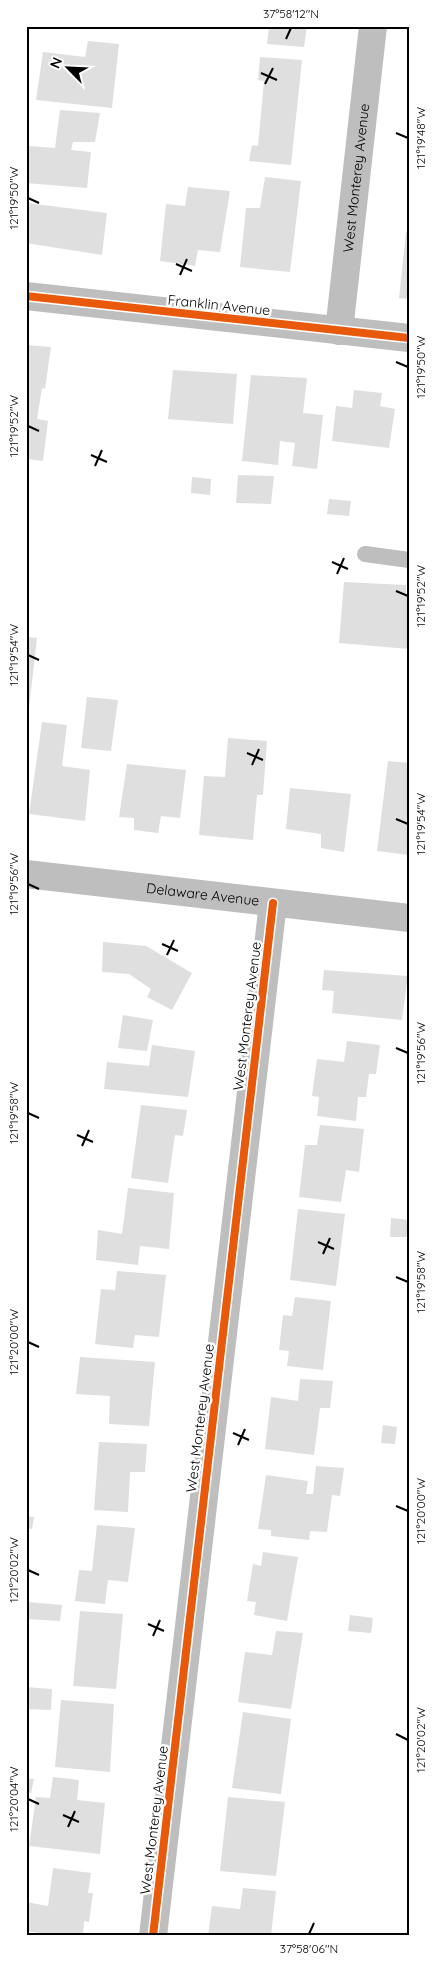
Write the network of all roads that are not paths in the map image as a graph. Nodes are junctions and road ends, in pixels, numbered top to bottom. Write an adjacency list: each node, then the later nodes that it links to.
1 (373, 26): 3 (street, West Monterey Avenue)
2 (26, 296): 3 (street, Franklin Avenue)
3 (339, 331): 4 (street, Franklin Avenue)
4 (409, 338)
5 (365, 554): 6 (lane)
6 (409, 560)
7 (26, 874): 8 (street, Delaware Avenue)
8 (273, 903): 9 (street, Delaware Avenue); 10 (street, West Monterey Avenue)
9 (409, 918)
10 (153, 1936)

